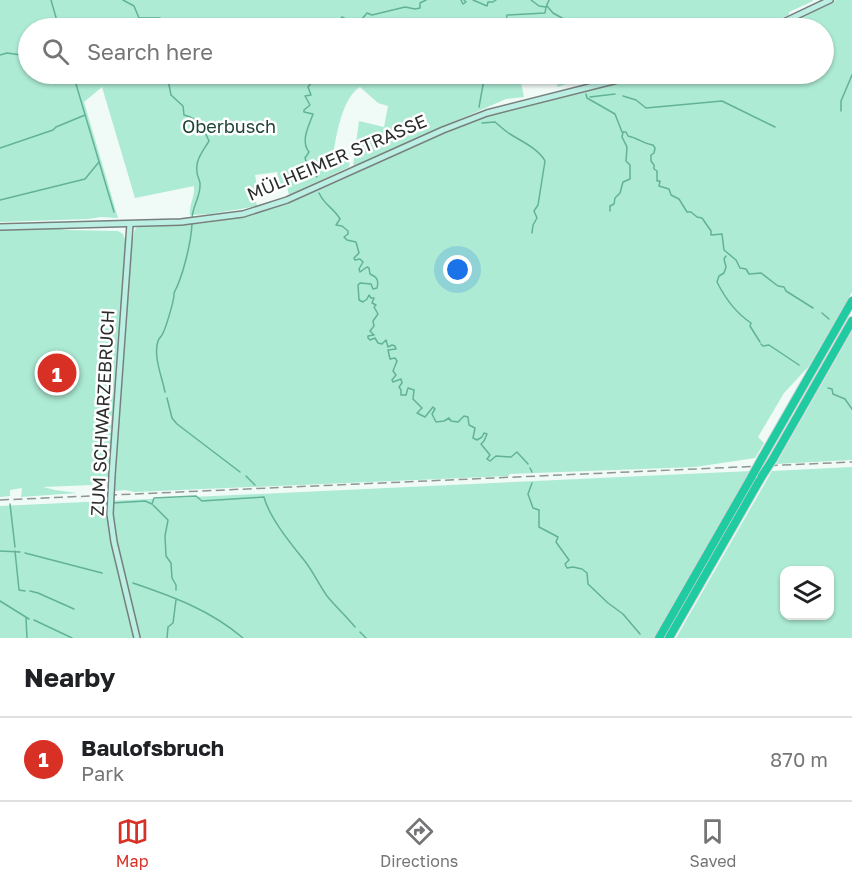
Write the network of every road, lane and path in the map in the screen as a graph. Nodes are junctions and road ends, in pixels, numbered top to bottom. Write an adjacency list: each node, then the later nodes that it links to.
1 (830, 0): 2 (main road)
2 (792, 18)
3 (602, 84): 5 (main road, MÜLHEIMER STRASSE)
4 (114, 224): 5 (main road, MÜLHEIMER STRASSE); 6 (main road, MÜLHEIMER STRASSE); 7 (main road)
5 (130, 224): 7 (main road, ZUM SCHWARZEBRUCH)
6 (0, 227)
7 (129, 236): 10 (main road, ZUM SCHWARZEBRUCH, bridge)
8 (852, 301): 11 (highway, bridge)
9 (852, 321): 12 (highway, bridge)
10 (137, 638)
11 (659, 638)
12 (669, 638)

